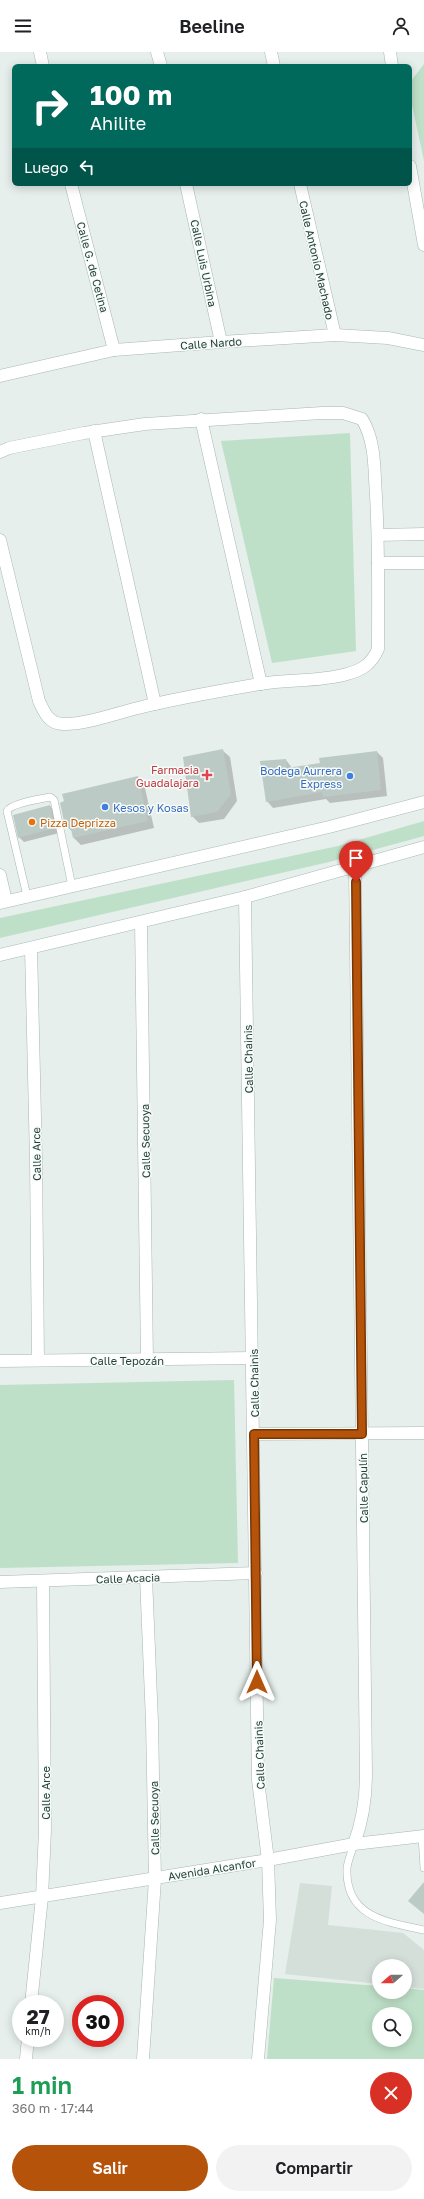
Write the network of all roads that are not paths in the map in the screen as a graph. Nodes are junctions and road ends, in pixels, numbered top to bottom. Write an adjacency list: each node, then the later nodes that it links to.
1 (40, 52): 4 (street)
2 (157, 52): 5 (street)
3 (271, 52): 6 (street)
4 (43, 64)
5 (160, 64)
6 (274, 64)
7 (412, 177): 11 (street)
8 (72, 186): 15 (street, Calle G. de Cetina)
9 (186, 186): 13 (street, Calle Luis Urbina)
10 (300, 186): 12 (street, Calle Antonio Machado)
11 (424, 245)
12 (335, 335): 13 (street, Calle Nardo); 14 (street, Calle Nardo)
13 (221, 342): 15 (street, Calle Nardo)
14 (424, 346)
15 (114, 350): 16 (street, Calle Nardo)
16 (1, 374)
17 (201, 419): 18 (street); 21 (street); 25 (street)
18 (94, 431): 19 (street); 26 (street)
19 (0, 452)
20 (424, 534): 21 (street)
21 (378, 536): 23 (street)
22 (0, 540): 26 (street)
23 (378, 563): 24 (street); 25 (street)
24 (424, 563)
25 (261, 684): 26 (street)
26 (155, 704)
27 (424, 802): 31 (street)
28 (424, 847): 29 (street)
29 (355, 867): 33 (street); 43 (street, Calle Capulín)
30 (0, 875): 34 (street)
31 (72, 886): 32 (street); 32 (lane)
32 (27, 896): 34 (street)
33 (245, 897): 35 (street); 38 (street, Calle Chainis)
34 (3, 902)
35 (142, 922): 36 (street); 40 (street, Calle Secuoya)
36 (31, 948): 37 (street); 39 (street, Calle Arce)
37 (0, 955)
38 (253, 1358): 40 (street, Calle Tepozán); 42 (street, Calle Chainis)
39 (38, 1360): 40 (street, Calle Tepozán); 41 (street, Calle Tepozán)
40 (147, 1360)
41 (0, 1361)
42 (254, 1434): 43 (street); 45 (street, Calle Chainis)
43 (362, 1434): 44 (street); 50 (street, Calle Capulín)
44 (424, 1434)
45 (256, 1573): 46 (street, Calle Acacia); 51 (street, Calle Chainis)
46 (146, 1577): 47 (street, Calle Acacia); 53 (street, Calle Secuoya)
47 (43, 1581): 48 (street, Calle Acacia); 54 (street, Calle Arce)
48 (0, 1582)
49 (423, 1836): 50 (street, Avenida Alcanfor); 52 (lane)
50 (354, 1844): 51 (street, Avenida Alcanfor); 56 (lane)
51 (268, 1860): 53 (street, Avenida Alcanfor); 61 (street, Calle Chainis)
52 (424, 1868)
53 (155, 1879): 54 (street, Avenida Alcanfor); 60 (street, Calle Secuoya)
54 (42, 1897): 55 (street, Avenida Alcanfor); 57 (street, Calle Arce)
55 (0, 1903)
56 (424, 1930)
57 (32, 1995)
58 (27, 2047): 59 (street)
59 (26, 2059)
60 (143, 2059)
61 (258, 2059)

